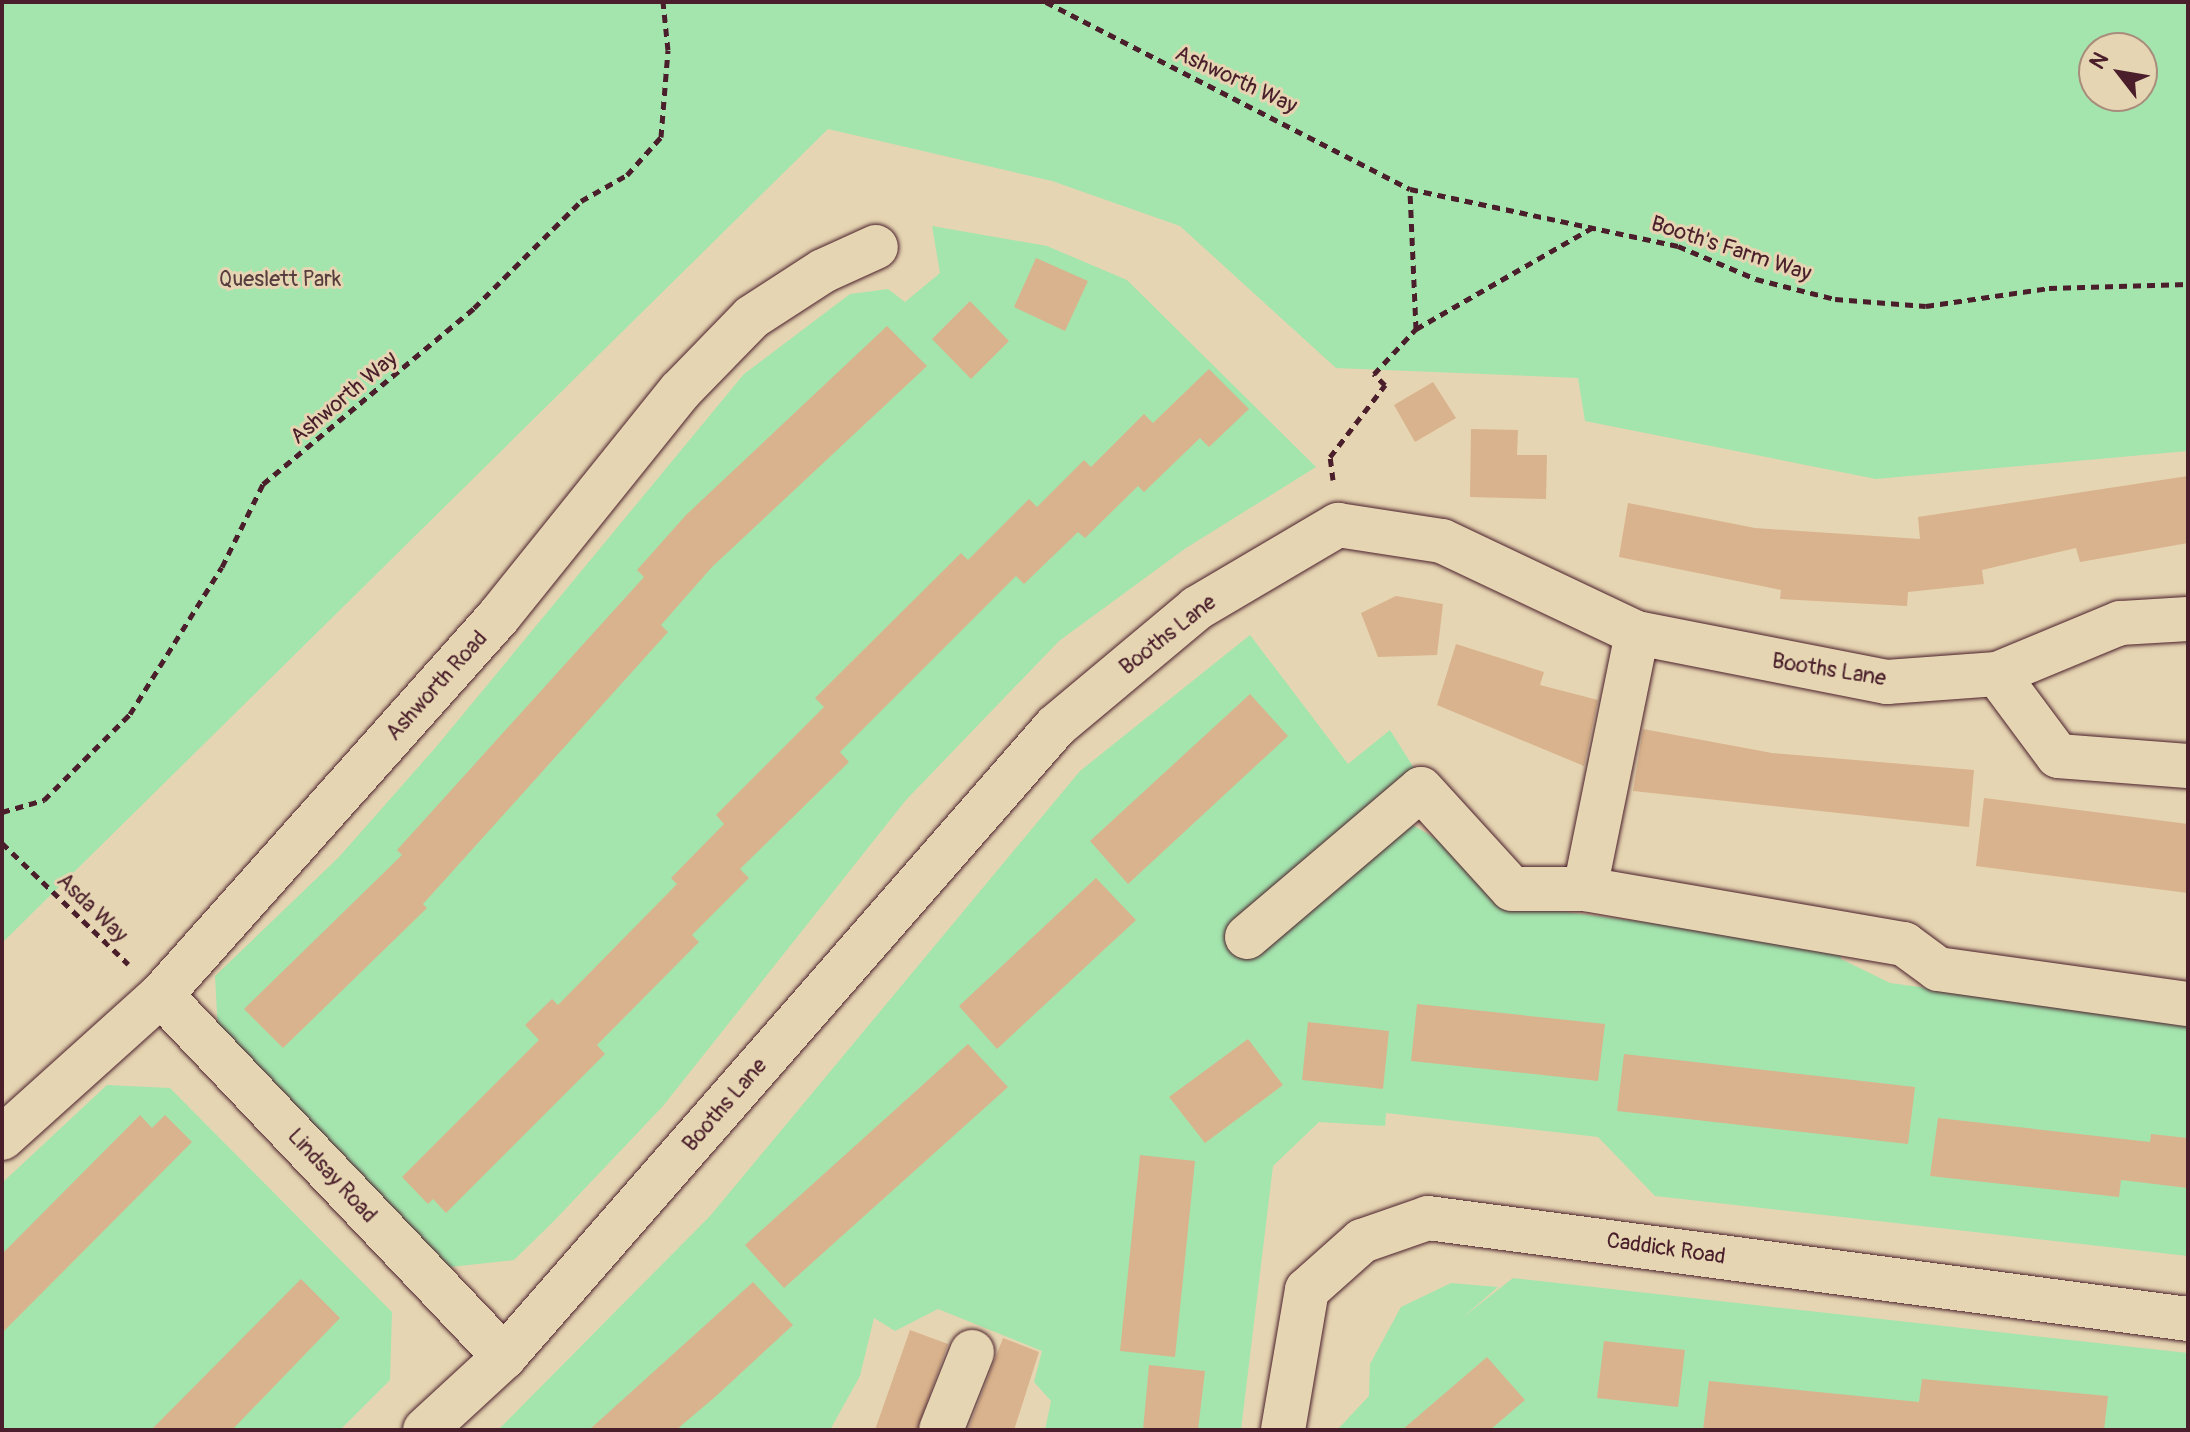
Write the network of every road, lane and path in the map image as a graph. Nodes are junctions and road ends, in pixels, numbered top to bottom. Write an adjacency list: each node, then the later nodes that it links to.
1 (663, 2): 13 (path, Ashworth Way)
2 (1046, 2): 3 (path, Ashworth Way)
3 (1410, 189): 4 (path, Booth's Farm Way); 7 (path)
4 (1596, 225): 6 (path, Booth's Farm Way); 7 (path)
5 (876, 247): 17 (street, Ashworth Road)
6 (2188, 284)
7 (1416, 329): 8 (path)
8 (1338, 525): 10 (street, Booths Lane); 22 (street, Booths Lane)
9 (2188, 619): 11 (street, Booths Lane)
10 (1637, 633): 11 (street, Booths Lane); 15 (street)
11 (1997, 674): 12 (street)
12 (2188, 766)
13 (2, 812)
14 (2, 843): 17 (path, Asda Way)
15 (1585, 889): 16 (street); 18 (street)
16 (1247, 937)
17 (161, 995): 19 (street, Ashworth Road); 22 (street, Lindsay Road)
18 (2188, 1004)
19 (2, 1138)
20 (2188, 1319): 25 (street, Caddick Road)
21 (972, 1352): 24 (street)
22 (504, 1357): 23 (street, Booths Lane)
23 (425, 1430)
24 (941, 1430)
25 (1283, 1430)

